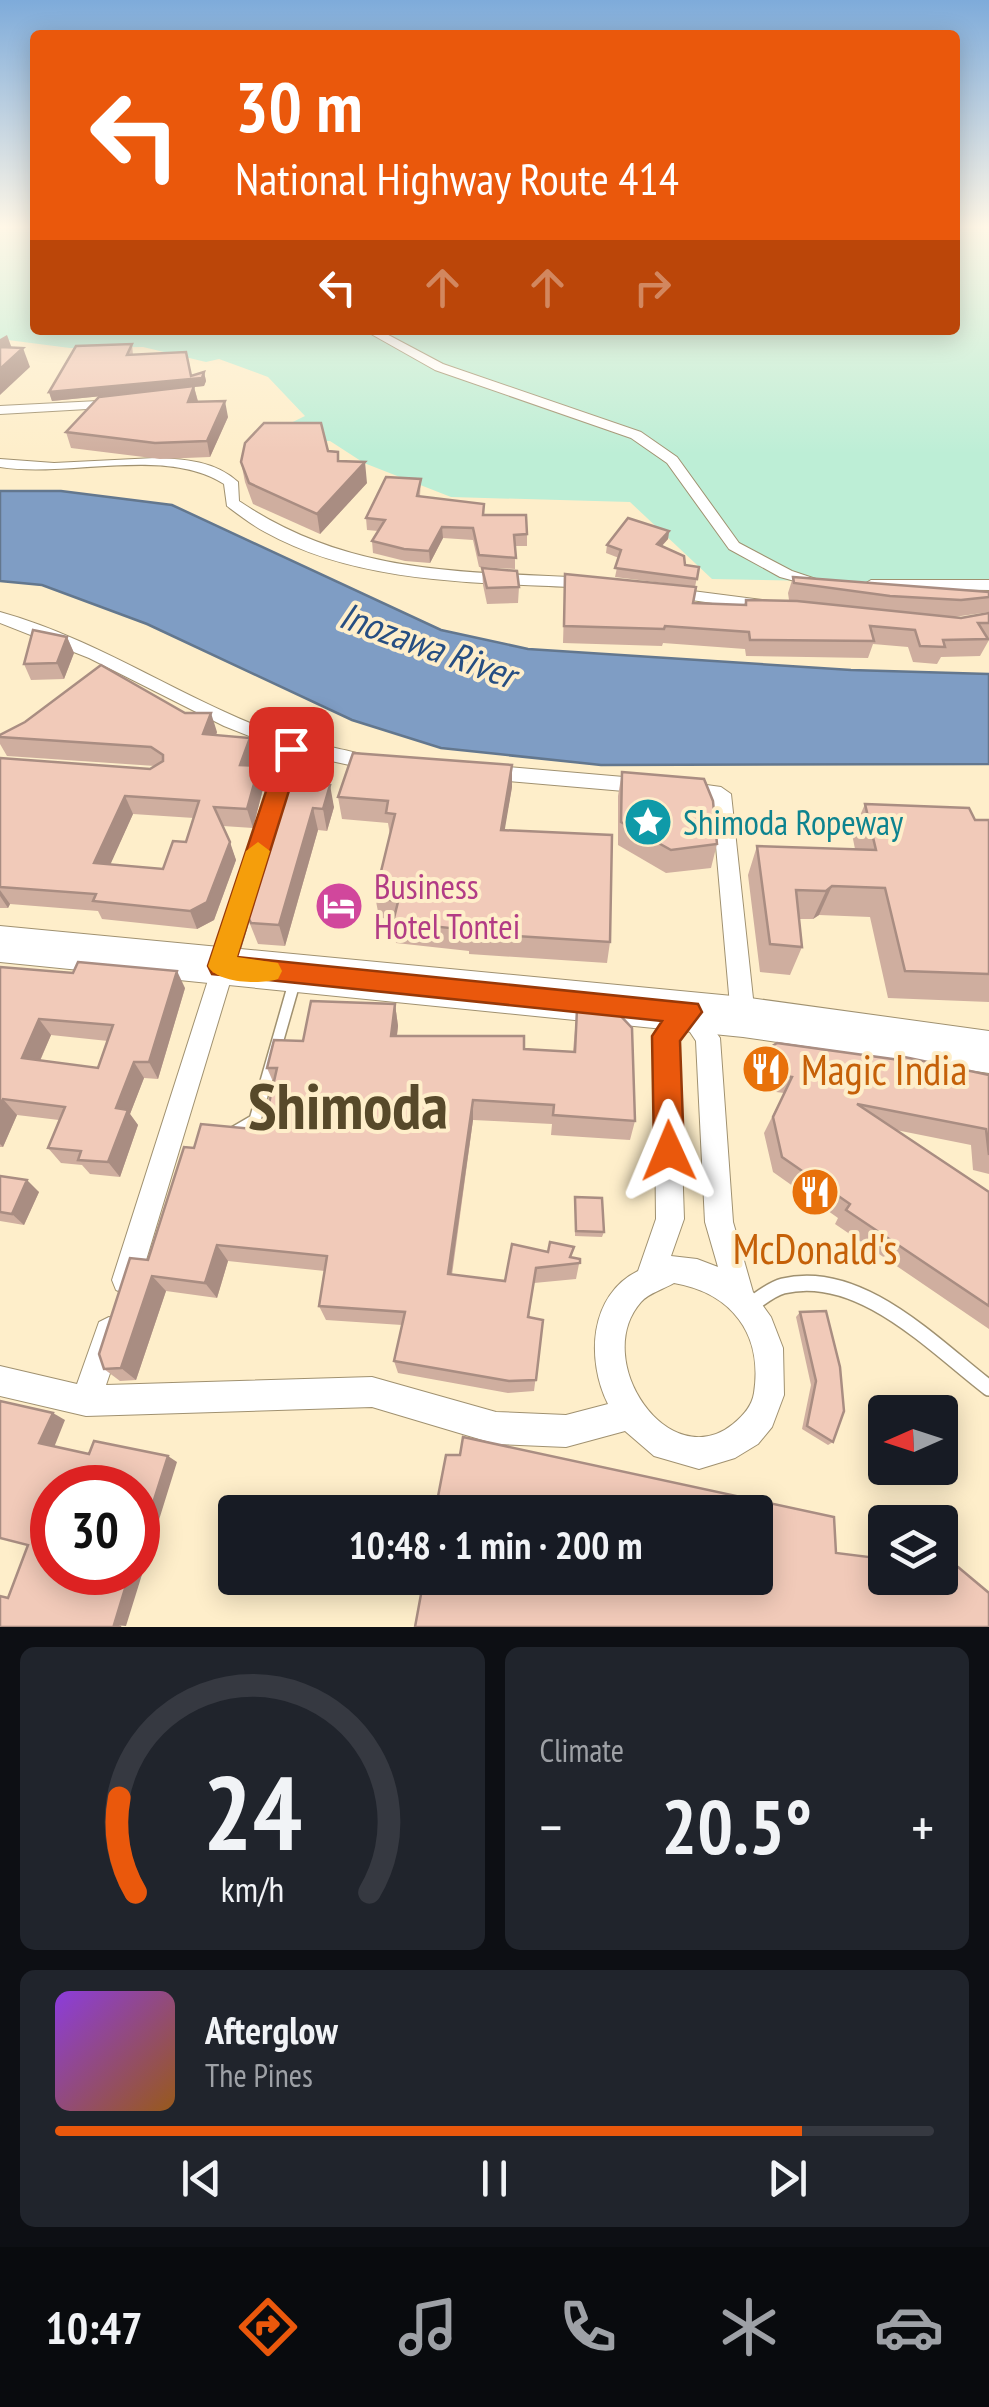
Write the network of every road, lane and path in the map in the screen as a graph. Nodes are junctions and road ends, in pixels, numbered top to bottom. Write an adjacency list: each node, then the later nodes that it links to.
1 (379, 335): 5 (street)
2 (134, 402): 3 (street)
3 (0, 410)
4 (0, 462): 6 (street)
5 (828, 583)
6 (606, 584)
7 (857, 584): 8 (street)
8 (989, 586)
9 (642, 589): 10 (street)
10 (794, 609)
11 (0, 617): 12 (street)
12 (291, 749): 13 (street); 16 (street)
13 (390, 764)
14 (469, 771): 19 (street)
15 (0, 944): 16 (highway)
16 (221, 966): 17 (highway); 26 (street)
17 (297, 974): 18 (highway); 21 (lane)
18 (689, 1012): 19 (highway); 22 (street); 23 (street)
19 (743, 1017): 20 (highway)
20 (989, 1052)
21 (212, 1132)
22 (651, 1274): 23 (street); 27 (street)
23 (745, 1301): 25 (lane); 27 (street)
24 (0, 1381): 26 (street)
25 (989, 1388)
26 (86, 1401): 27 (street)
27 (629, 1414)

